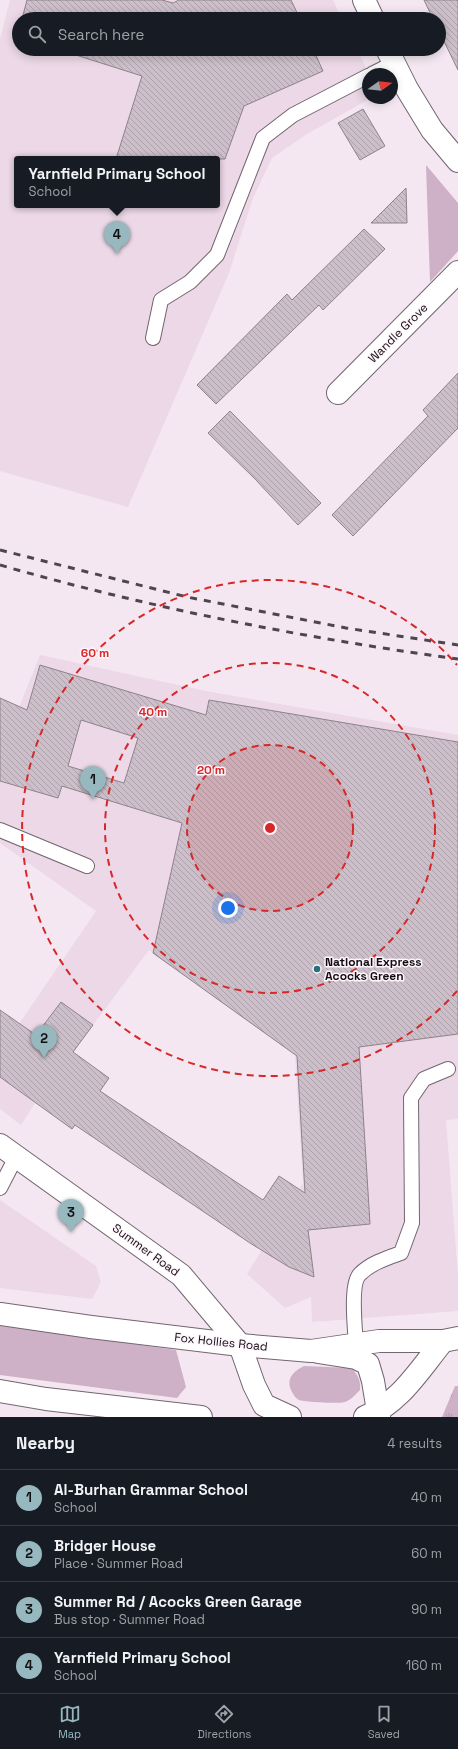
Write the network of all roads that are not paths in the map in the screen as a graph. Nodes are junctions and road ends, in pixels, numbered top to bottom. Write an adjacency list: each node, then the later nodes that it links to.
1 (364, 0): 2 (main road)
2 (370, 12)
3 (391, 56): 4 (lane); 6 (main road)
4 (378, 68)
5 (362, 79): 8 (lane)
6 (458, 161)
7 (458, 272): 9 (main road, Wandle Grove)
8 (153, 338)
9 (338, 393)
10 (0, 830): 11 (lane)
11 (87, 866)
12 (448, 1069): 17 (lane)
13 (8, 1151): 14 (lane); 18 (main road, Summer Road)
14 (0, 1188)
15 (0, 1314): 18 (main road, Fox Hollies Road)
16 (451, 1340): 17 (main road, Fox Hollies Road); 21 (main road, Fox Hollies Road)
17 (356, 1344): 19 (main road, Fox Hollies Road)
18 (240, 1345): 19 (main road, Fox Hollies Road); 23 (main road, Summer Road)
19 (311, 1351): 21 (main road)
20 (0, 1391): 22 (main road)
21 (374, 1415)
22 (201, 1417)
23 (290, 1417)

